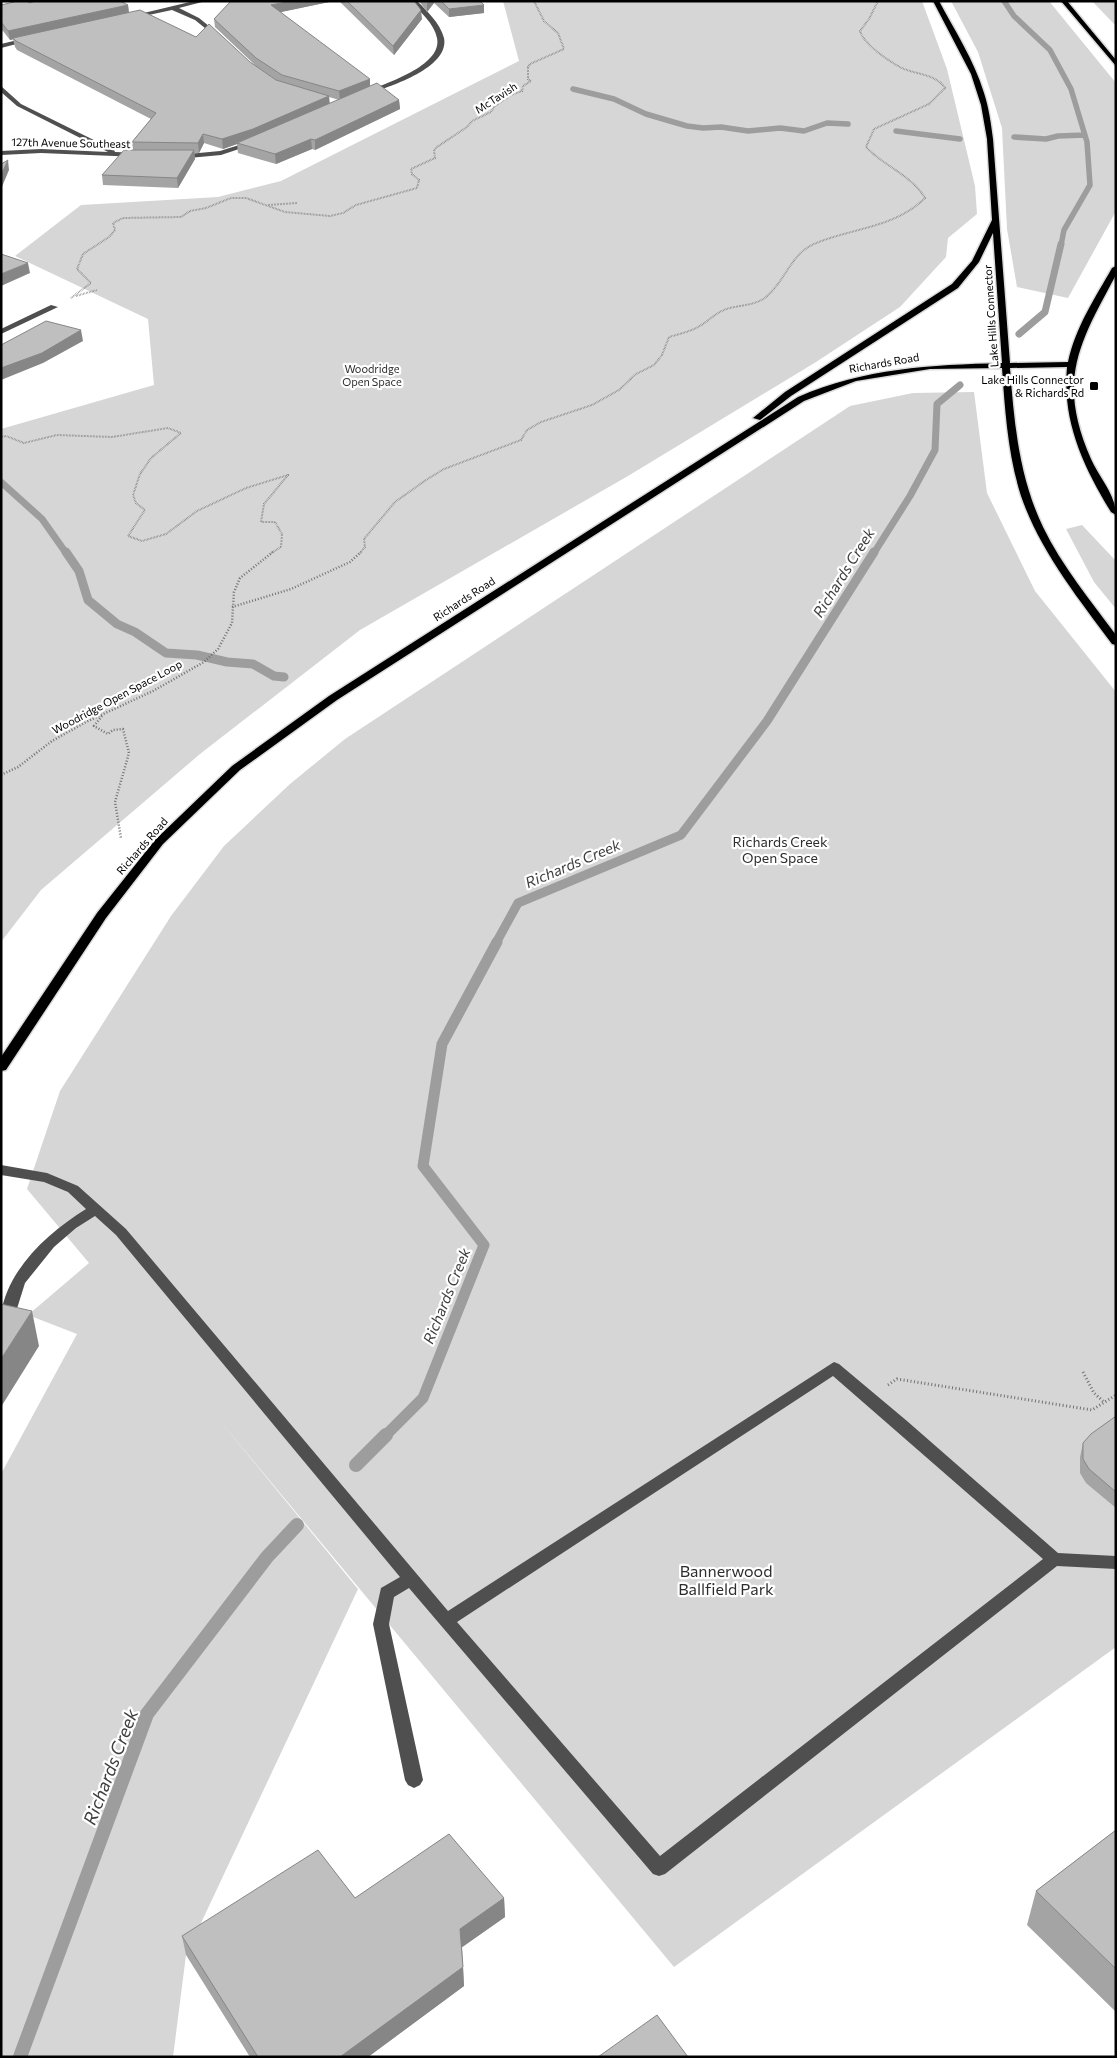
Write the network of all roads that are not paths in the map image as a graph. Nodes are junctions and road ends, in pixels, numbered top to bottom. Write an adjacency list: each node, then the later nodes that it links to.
1 (203, 1): 5 (street)
2 (413, 1): 12 (street)
3 (936, 1): 18 (main road, Lake Hills Connector)
4 (1064, 1): 10 (main road)
5 (174, 8): 6 (street); 8 (street)
6 (126, 18)
7 (40, 37): 9 (street)
8 (224, 41)
9 (1, 46)
10 (1116, 64)
11 (1, 88): 15 (street)
12 (356, 98)
13 (261, 139): 17 (street)
14 (1, 152): 15 (street, 127th Avenue Southeast)
15 (117, 153): 16 (street, 127th Avenue Southeast)
16 (146, 155)
17 (166, 157)
18 (996, 219): 22 (main road, Lake Hills Connector); 24 (main road)
19 (1116, 268): 23 (main road)
20 (54, 307): 21 (street)
21 (1, 332)
22 (1006, 364): 23 (main road, Richards Road); 24 (main road, Richards Road); 26 (main road, Lake Hills Connector)
23 (1071, 364): 25 (main road)
24 (710, 456): 27 (main road, Richards Road)
25 (1116, 512)
26 (1116, 642)
27 (1, 1067)
28 (1, 1170): 29 (street)
29 (94, 1210): 30 (street); 33 (street)
30 (1, 1328)
31 (1054, 1559): 32 (street); 34 (street); 34 (street)
32 (1116, 1563)
33 (411, 1578): 34 (street); 35 (street)
34 (446, 1621)
35 (414, 1780)

